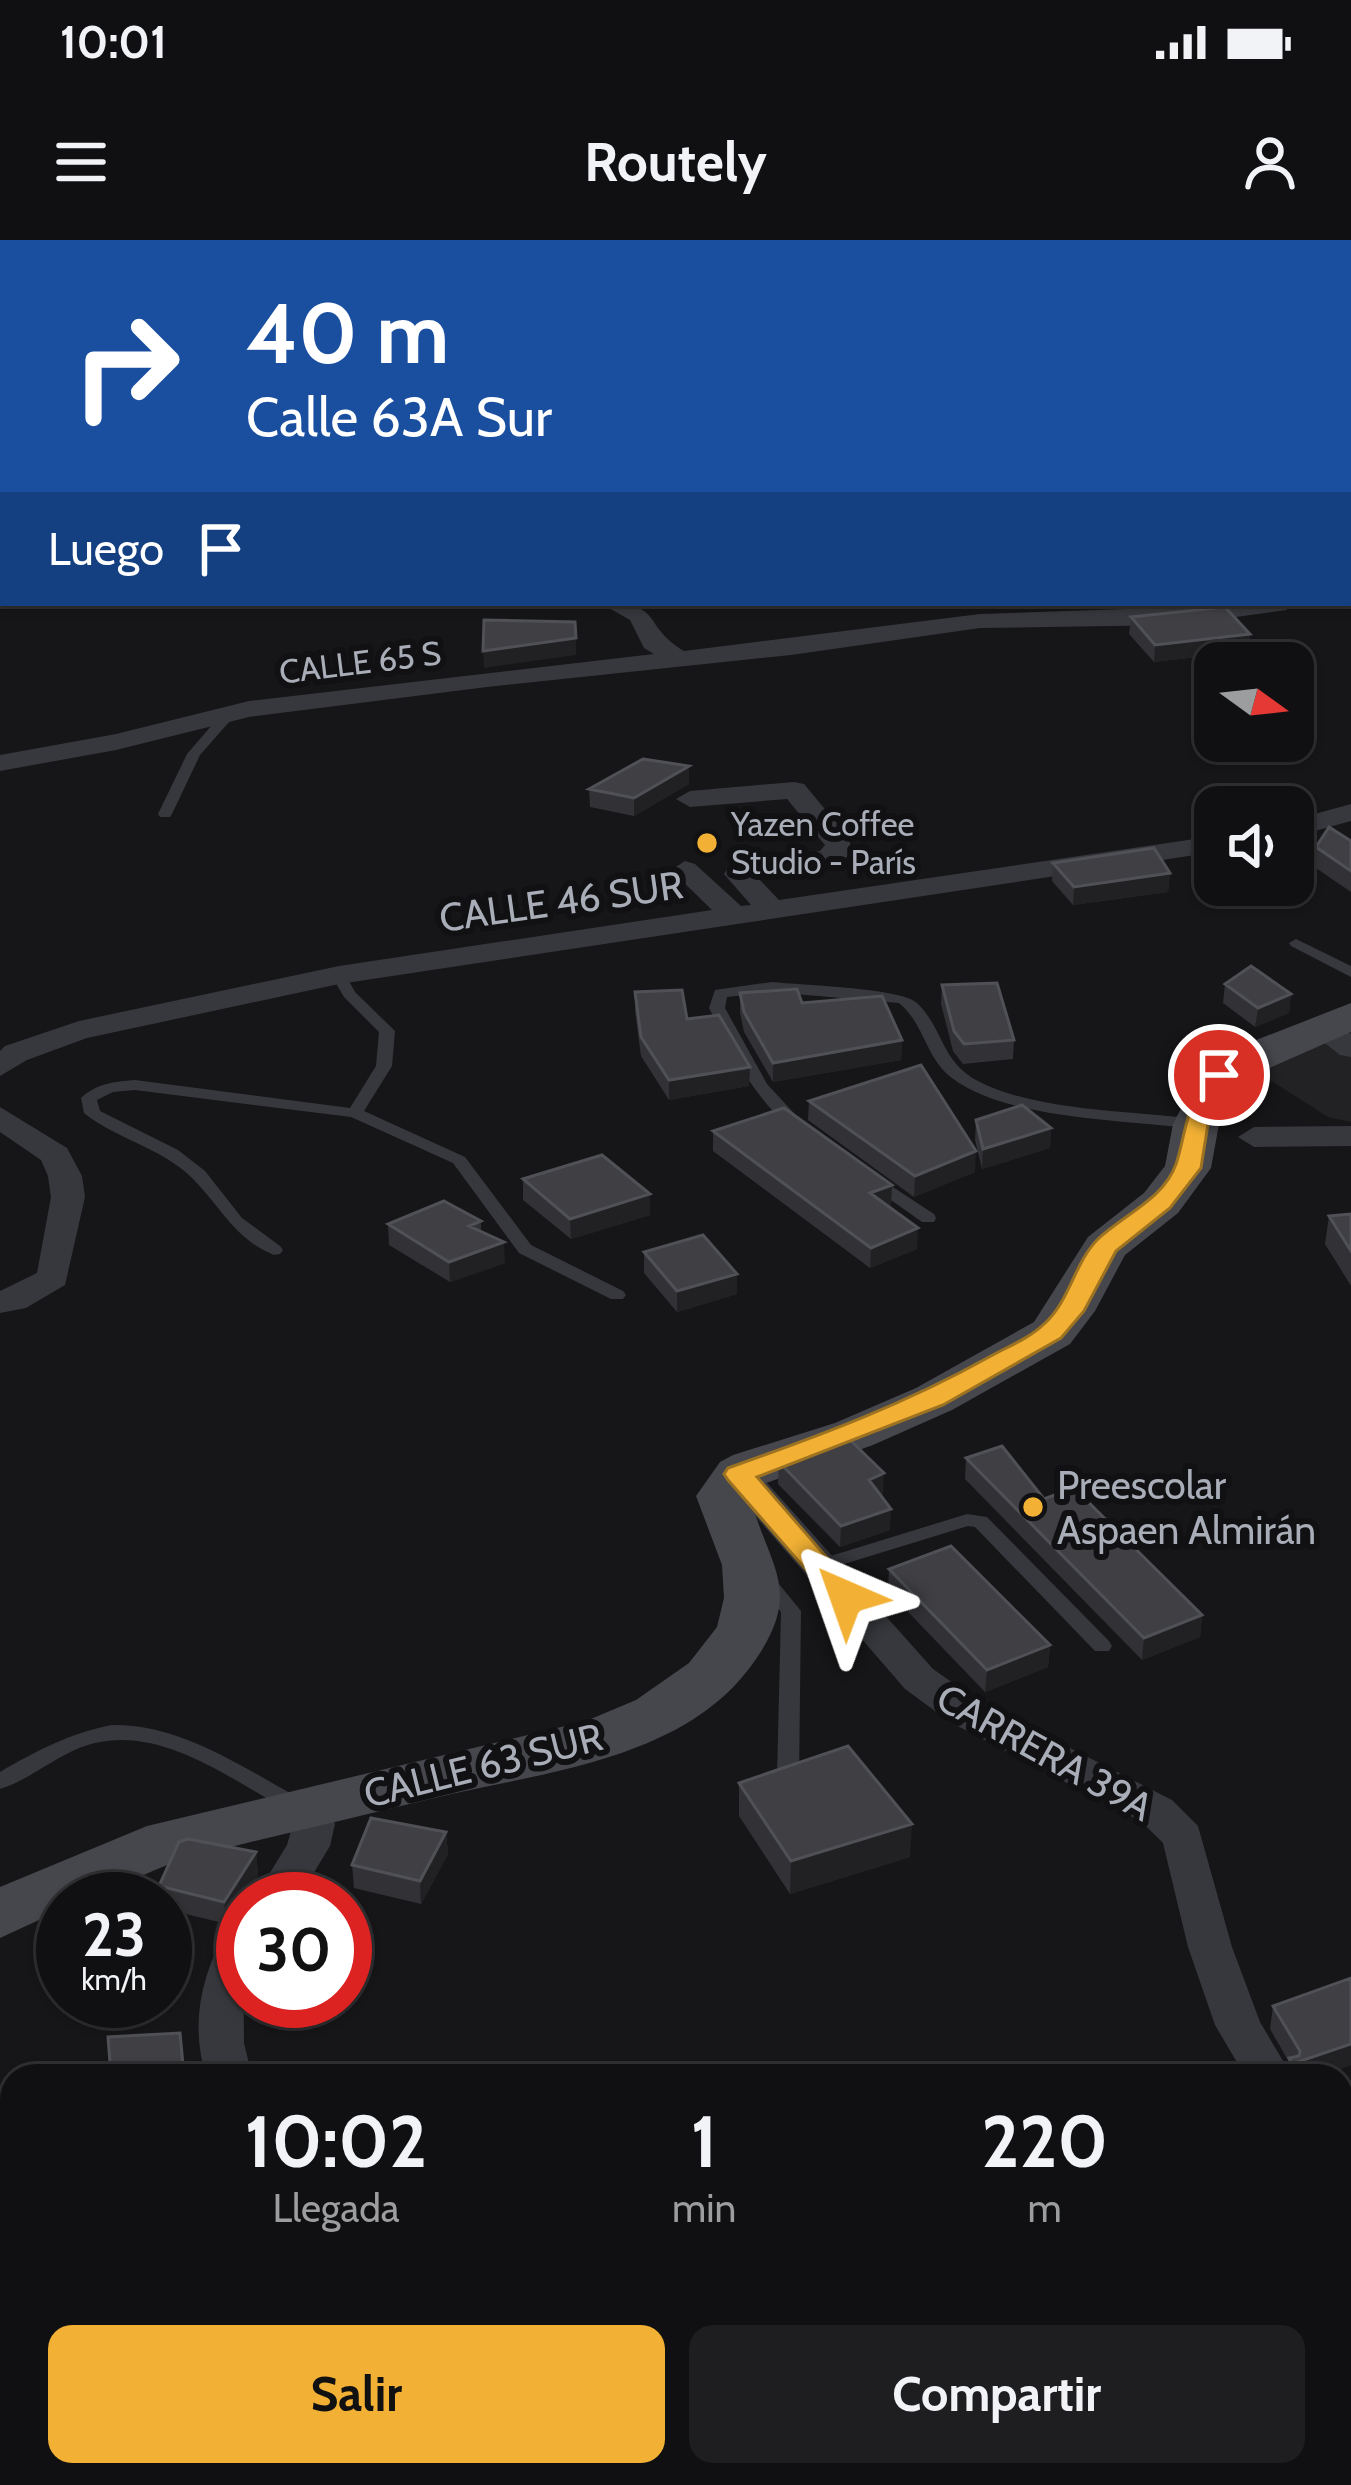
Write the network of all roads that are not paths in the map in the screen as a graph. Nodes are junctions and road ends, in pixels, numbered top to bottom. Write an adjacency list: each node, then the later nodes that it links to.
1 (619, 606): 3 (street)
2 (1264, 606): 3 (street, CALLE 65 S)
3 (680, 658): 4 (street, CALLE 65 S)
4 (230, 713): 5 (street, CALLE 65 S); 8 (lane)
5 (0, 763)
6 (690, 799): 12 (street)
7 (1351, 812): 9 (street)
8 (165, 814)
9 (1314, 823)
10 (1194, 847): 12 (street, CALLE 46 SUR)
11 (686, 870): 13 (street)
12 (774, 912): 13 (street, CALLE 46 SUR)
13 (737, 918): 16 (street, CALLE 46 SUR)
14 (1296, 943): 15 (lane)
15 (1351, 971)
16 (340, 975): 18 (street, CALLE 46 SUR); 19 (lane)
17 (1341, 1031): 21 (street)
18 (0, 1066)
19 (355, 1113): 27 (lane); 28 (lane)
20 (0, 1117): 29 (street)
21 (1196, 1124): 23 (lane); 30 (street)
22 (1351, 1136): 24 (street)
23 (814, 1137)
24 (1254, 1137)
25 (852, 1164): 26 (lane)
26 (928, 1218)
27 (274, 1250)
28 (617, 1295)
29 (7, 1301)
30 (755, 1468): 31 (street, CALLE 63 SUR); 32 (street, CARRERA 39A)
31 (750, 1566): 34 (lane); 36 (street, CALLE 63 SUR)
32 (818, 1566): 33 (lane); 41 (street, CARRERA 39A)
33 (1102, 1646)
34 (788, 1777)
35 (0, 1782): 36 (lane)
36 (305, 1810): 37 (street); 38 (street, CALLE 63 SUR)
37 (292, 1872)
38 (0, 1915)
39 (221, 2028): 40 (street)
40 (224, 2064)
41 (1262, 2064)

